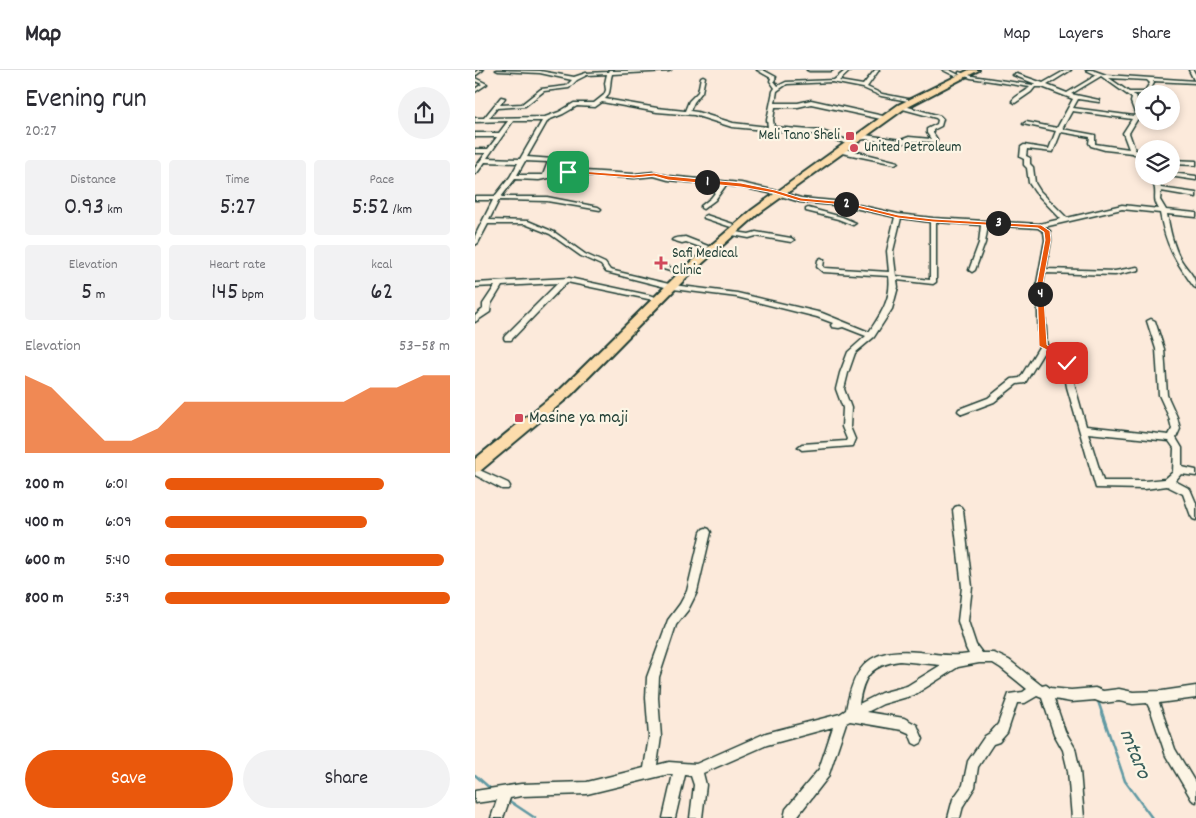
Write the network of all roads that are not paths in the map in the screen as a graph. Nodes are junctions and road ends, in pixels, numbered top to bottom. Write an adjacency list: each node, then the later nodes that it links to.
1 (481, 70): 25 (street)
2 (497, 70): 3 (street)
3 (531, 70): 18 (street)
4 (669, 70): 19 (street)
5 (683, 70): 6 (street)
6 (689, 70)
7 (759, 70): 33 (street)
8 (809, 70): 9 (street)
9 (821, 70): 10 (street)
10 (831, 70)
11 (849, 70): 28 (street)
12 (877, 70): 32 (street)
13 (945, 70): 20 (street)
14 (1025, 70): 21 (street)
15 (1069, 70): 30 (street)
16 (1088, 70): 22 (street)
17 (1138, 70): 27 (street)
18 (545, 71): 26 (street)
19 (611, 72): 26 (street); 40 (street)
20 (966, 73): 29 (street); 41 (main road); 46 (main road)
21 (1015, 75): 29 (street); 30 (street)
22 (1103, 75): 27 (street); 35 (street); 36 (street)
23 (703, 76): 48 (street)
24 (1194, 76): 27 (street)
25 (475, 77): 34 (street)
26 (575, 79): 45 (street)
27 (1147, 79): 35 (street)
28 (836, 82): 32 (street); 33 (street)
29 (1002, 82): 31 (street)
30 (1043, 85): 31 (street); 36 (street)
31 (1033, 86): 42 (street)
32 (864, 87): 41 (street)
33 (777, 88): 44 (street)
34 (475, 91)
35 (1129, 93): 39 (street)
36 (1068, 94): 37 (street)
37 (1075, 97): 43 (street); 47 (street)
38 (503, 98): 45 (street)
39 (1135, 98)
40 (601, 100): 48 (street); 53 (street)
41 (906, 100): 50 (main road)
42 (1015, 101)
43 (1097, 101)
44 (774, 105): 50 (street); 57 (street)
45 (497, 107): 51 (street)
46 (901, 108): 61 (main road); 61 (street)
47 (1070, 109): 49 (street); 58 (street)
48 (686, 113): 57 (street)
49 (1135, 115)
50 (881, 117): 61 (main road)
51 (485, 119): 52 (street); 54 (street)
52 (512, 119): 53 (street); 60 (street)
53 (546, 119): 67 (street)
54 (475, 120)
55 (1135, 121): 65 (street)
56 (1026, 124): 58 (street)
57 (771, 128): 61 (street)
58 (1059, 130): 65 (street); 93 (street)
59 (475, 135): 60 (street)
60 (501, 135): 63 (street)
61 (851, 141): 64 (main road); 79 (main road)
62 (475, 151): 63 (street)
63 (489, 151): 66 (street)
64 (839, 151): 68 (street); 79 (main road)
65 (1133, 151)
66 (483, 160): 67 (street); 71 (street)
67 (522, 160): 72 (street); 74 (street)
68 (895, 162)
69 (1180, 162): 70 (street)
70 (1196, 163)
71 (475, 172)
72 (545, 176): 74 (street); 76 (street)
73 (1180, 176): 75 (street)
74 (513, 177): 82 (street)
75 (1196, 178)
76 (725, 183): 79 (street); 84 (street)
77 (1157, 185): 78 (street)
78 (1158, 189): 80 (street); 87 (street)
79 (778, 193): 83 (street); 98 (main road)
80 (1196, 195)
81 (475, 198): 82 (street)
82 (497, 198): 85 (street); 94 (street)
83 (845, 204): 89 (street); 91 (street)
84 (703, 207)
85 (598, 209)
86 (808, 210): 91 (street)
87 (1163, 210): 88 (street); 93 (street); 114 (street)
88 (1196, 215)
89 (898, 216): 92 (street); 109 (street)
90 (705, 217): 98 (street)
91 (840, 218): 96 (street)
92 (933, 220): 95 (street); 109 (street)
93 (1066, 220): 97 (street)
94 (487, 222): 101 (street); 113 (street)
95 (985, 222): 97 (street); 106 (street)
96 (853, 223)
97 (1039, 226): 107 (street)
98 (730, 229): 100 (street); 102 (main road); 113 (main road)
99 (675, 240): 102 (street)
100 (791, 240)
101 (475, 243)
102 (707, 247): 108 (main road)
103 (821, 260): 109 (street)
104 (662, 267): 108 (street)
105 (1137, 269): 107 (street)
106 (972, 270)
107 (1044, 271): 120 (street)
108 (680, 272): 113 (main road)
109 (893, 276): 118 (street)
110 (565, 280): 111 (street); 115 (street); 119 (street)
111 (500, 284): 112 (street); 116 (street)
112 (475, 285)
113 (670, 285): 115 (main road); 118 (street); 126 (main road)
114 (1196, 286)
115 (653, 298): 125 (main road)
116 (475, 320)
117 (1151, 322): 123 (street)
118 (871, 335): 124 (street)
119 (508, 338)
120 (1043, 346): 121 (street); 122 (street)
121 (962, 411)
122 (1084, 428): 123 (street); 130 (street)
123 (1172, 438): 127 (street)
124 (802, 447)
125 (475, 460)
126 (475, 467)
127 (1177, 470): 129 (street); 130 (street)
128 (475, 471): 131 (street)
129 (1196, 473)
130 (1168, 482): 133 (street)
131 (505, 486)
132 (958, 510): 135 (street)
133 (1196, 516)
134 (706, 532): 144 (street)
135 (979, 658): 136 (street); 137 (street)
136 (956, 662): 140 (street); 140 (street)
137 (1041, 691): 139 (street); 152 (street); 153 (street)
138 (1196, 692): 139 (street)
139 (1150, 698): 146 (street)
140 (846, 717): 141 (street); 143 (street); 151 (street)
141 (917, 739)
142 (681, 768): 143 (street); 144 (street); 149 (street)
143 (696, 770): 150 (street)
144 (649, 772): 145 (street)
145 (506, 792): 147 (street); 148 (street)
146 (1196, 796)
147 (475, 797)
148 (497, 818)
149 (669, 818)
150 (696, 818)
151 (790, 818)
152 (954, 818)
153 (1078, 818)

